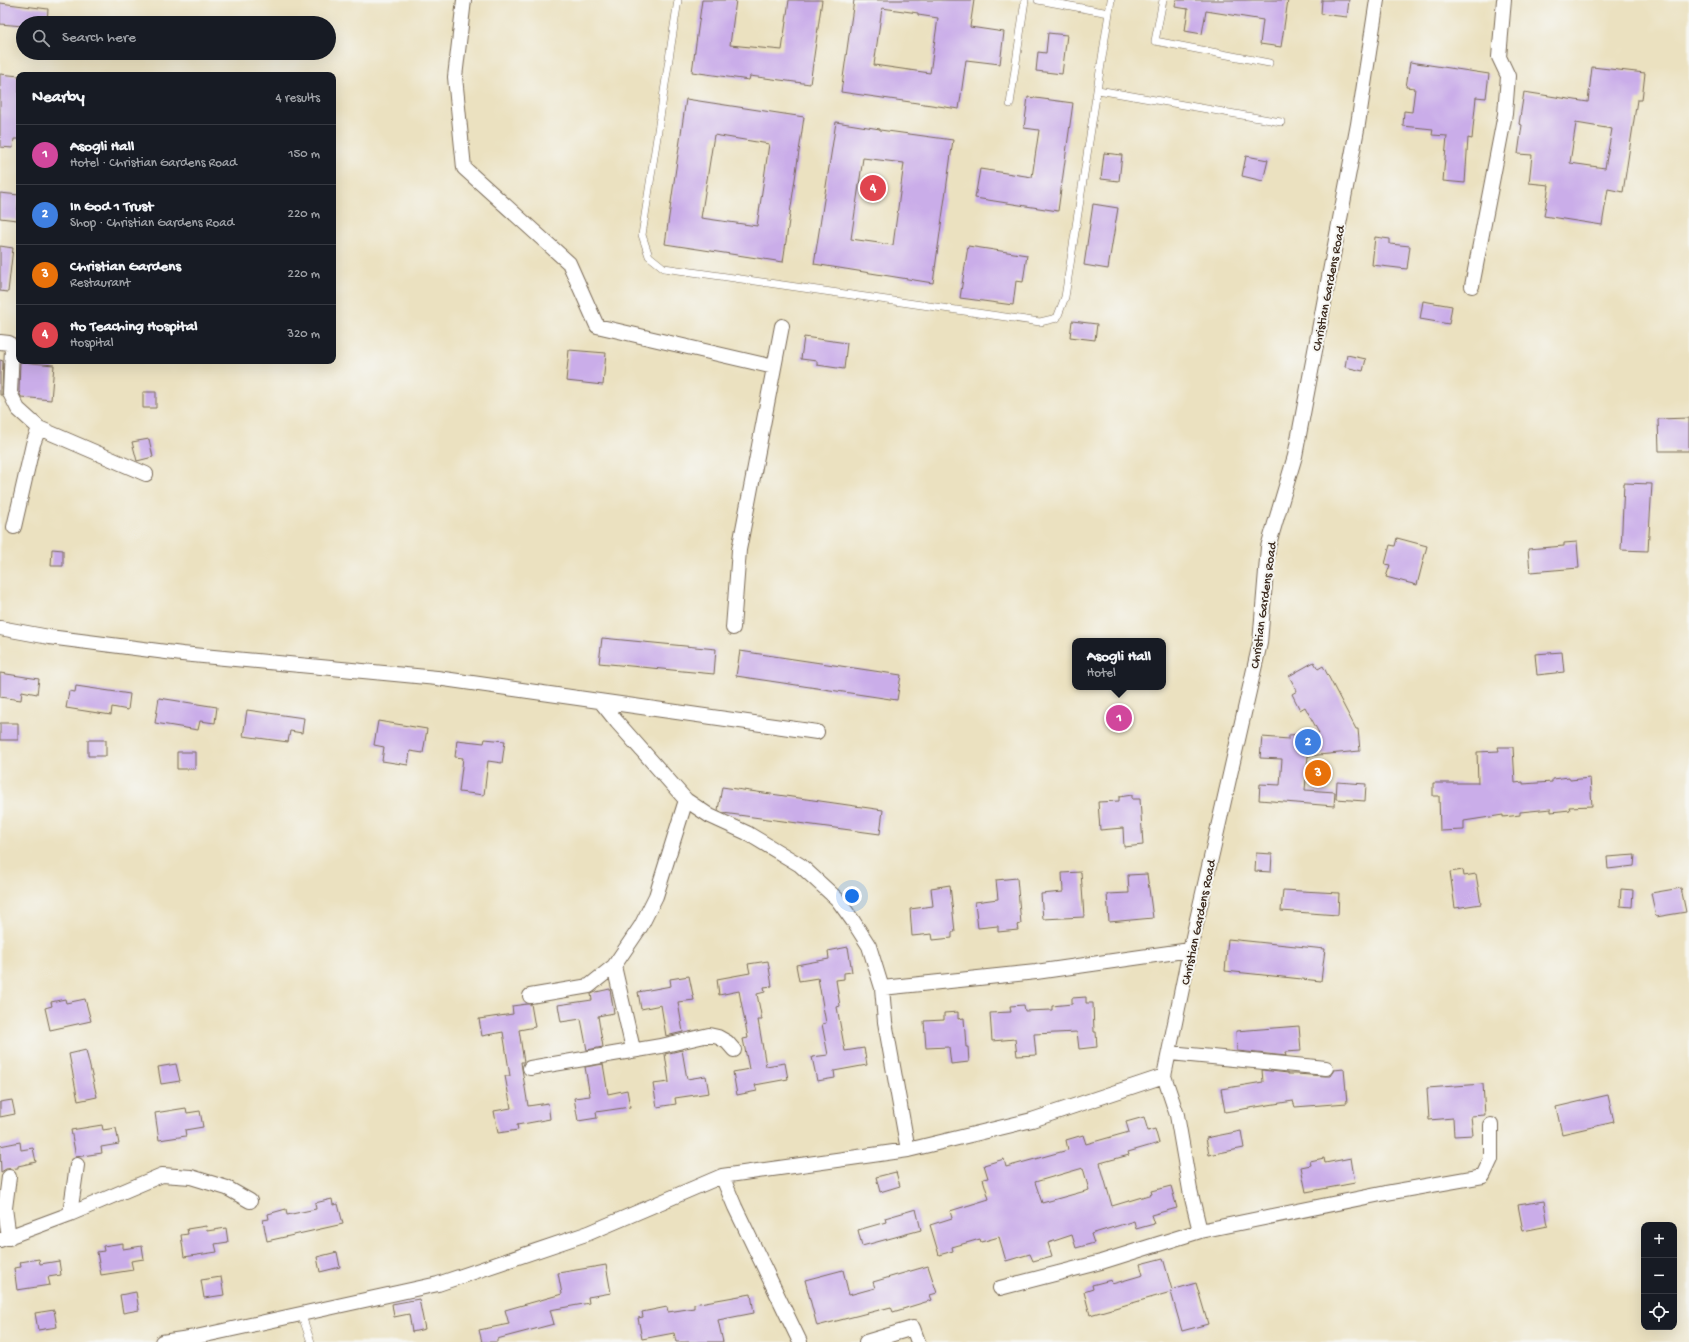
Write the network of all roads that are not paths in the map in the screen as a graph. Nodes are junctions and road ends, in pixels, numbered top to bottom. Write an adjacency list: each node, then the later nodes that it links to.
1 (464, 0): 18 (street)
2 (678, 0): 12 (lane)
3 (1025, 0): 13 (lane)
4 (1038, 0): 9 (lane)
5 (1111, 0): 10 (lane)
6 (1163, 0): 11 (lane)
7 (1377, 0): 27 (street, Christian Gardens Road)
8 (1504, 0): 15 (street)
9 (1072, 3): 10 (lane)
10 (1109, 13): 12 (lane)
11 (1269, 63)
12 (1098, 90): 14 (lane)
13 (1010, 104)
14 (1282, 122)
15 (1472, 286)
16 (782, 326): 18 (street)
17 (0, 342): 19 (street)
18 (774, 367): 23 (street)
19 (40, 428): 20 (street); 21 (street)
20 (146, 474)
21 (14, 527)
22 (0, 628): 24 (street)
23 (734, 628)
24 (601, 702): 25 (street); 26 (street)
25 (818, 732)
26 (686, 800): 28 (street); 29 (street)
27 (1190, 950): 29 (street); 33 (street, Christian Gardens Road)
28 (614, 966): 30 (street); 31 (street)
29 (882, 988): 38 (street)
30 (530, 996)
31 (633, 1049): 32 (street); 34 (street)
32 (734, 1050)
33 (1170, 1053): 35 (street); 36 (street, Christian Gardens Road)
34 (530, 1068)
35 (1326, 1068)
36 (1164, 1076): 38 (street); 44 (street)
37 (1491, 1125): 44 (street)
38 (908, 1150): 40 (street)
39 (77, 1165): 43 (street)
40 (722, 1176): 47 (street); 50 (street)
41 (9, 1177): 45 (street)
42 (250, 1201): 43 (street)
43 (70, 1214): 45 (street)
44 (1200, 1231): 46 (street)
45 (4, 1239)
46 (1000, 1288)
47 (301, 1313): 48 (street); 49 (lane)
48 (162, 1342)
49 (311, 1342)
50 (800, 1342)
51 (866, 1342): 52 (street)
52 (918, 1342)

